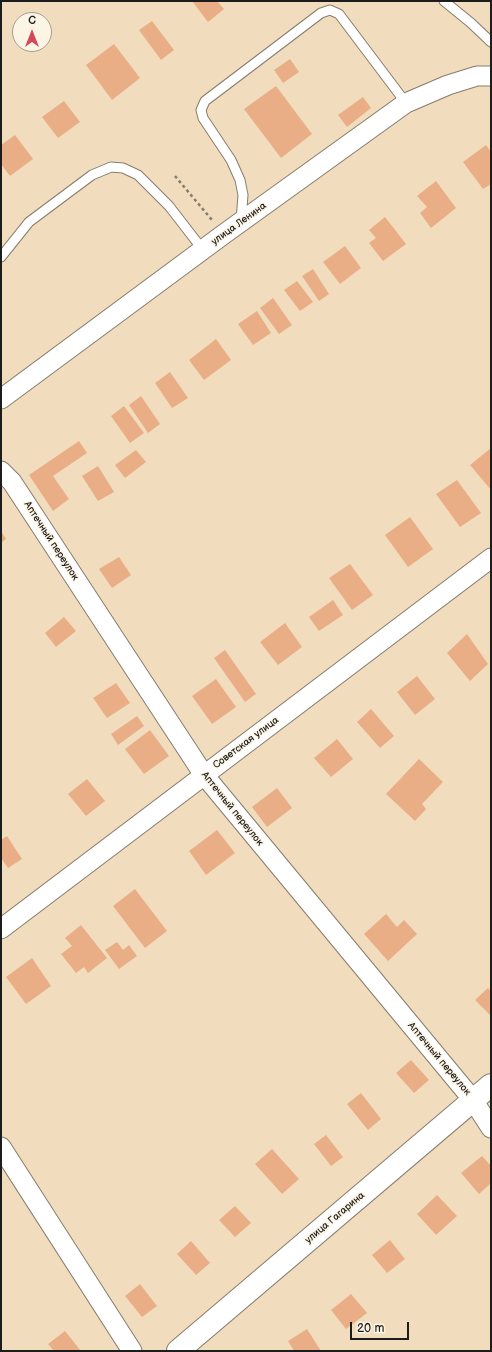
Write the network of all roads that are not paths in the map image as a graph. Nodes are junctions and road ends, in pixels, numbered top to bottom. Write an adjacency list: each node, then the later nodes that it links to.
1 (444, 1): 2 (lane)
2 (491, 42)
3 (491, 76): 4 (street, улица Ленина)
4 (406, 104): 5 (street, улица Ленина); 5 (lane)
5 (241, 222): 6 (street, улица Ленина)
6 (203, 250): 7 (lane); 8 (street, улица Ленина)
7 (1, 257)
8 (1, 399)
9 (1, 471): 11 (street, Аптечный переулок)
10 (491, 558): 11 (street, Советская улица)
11 (204, 776): 12 (street, Советская улица); 14 (street, Аптечный переулок)
12 (1, 929)
13 (491, 1085): 14 (street, улица Гагарина)
14 (473, 1100): 15 (street, Аптечный переулок); 18 (street, улица Гагарина)
15 (491, 1128)
16 (1, 1147): 17 (street)
17 (132, 1351)
18 (178, 1351)

